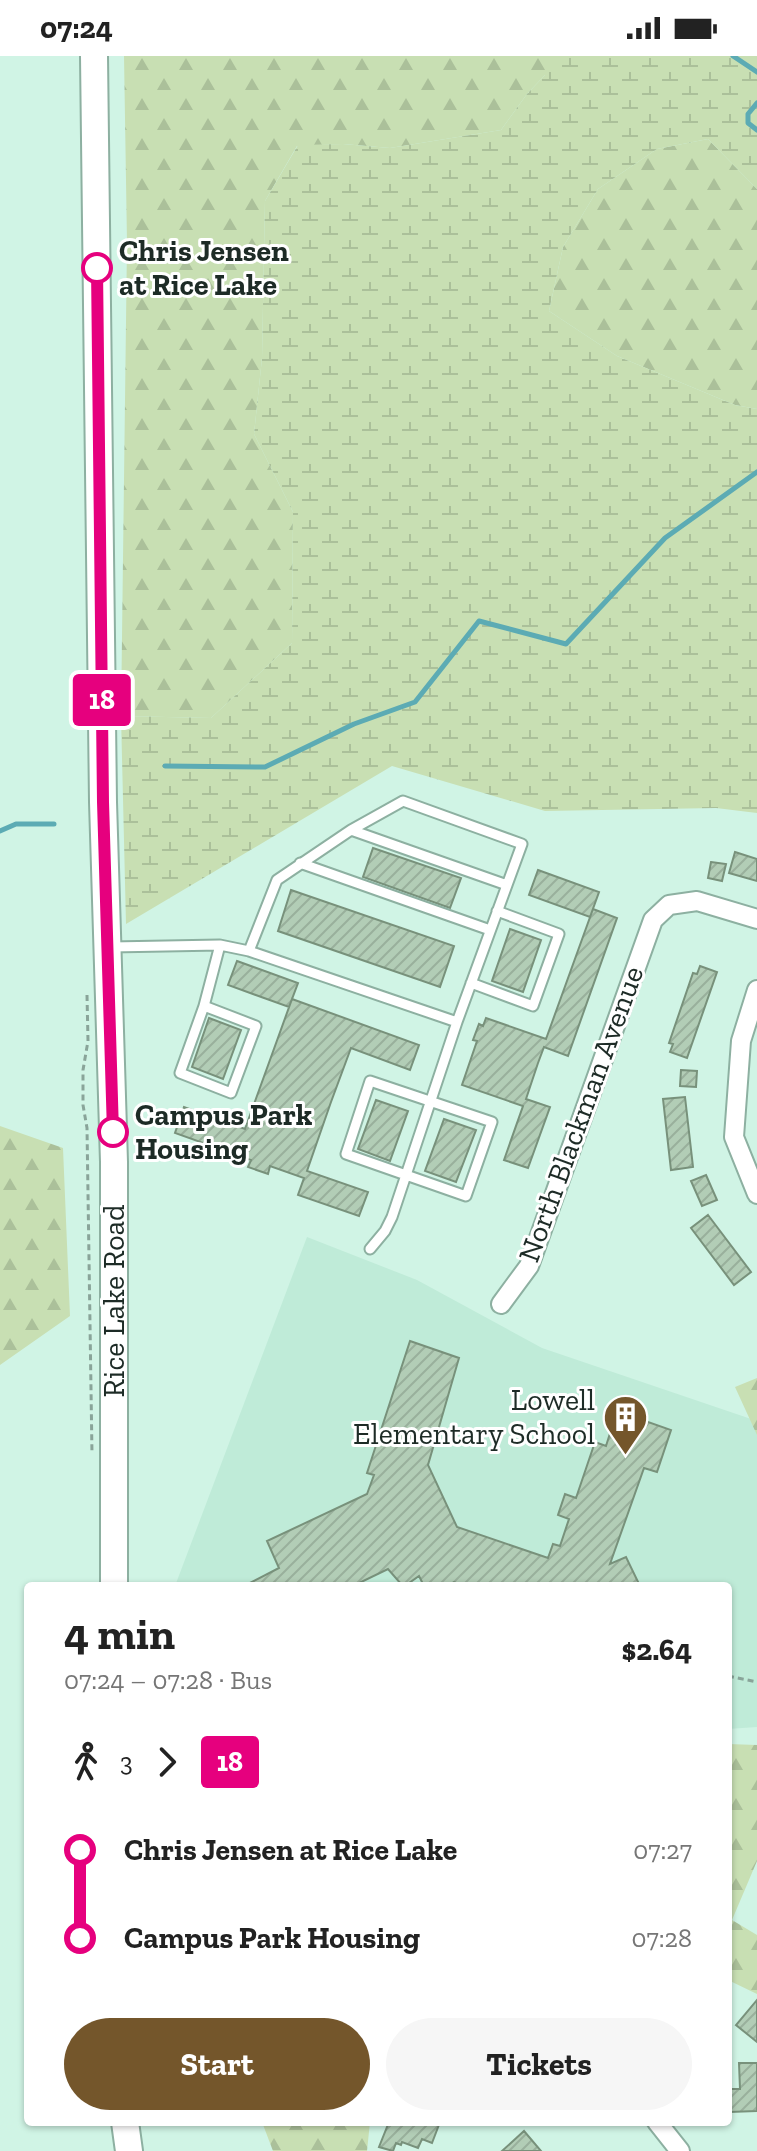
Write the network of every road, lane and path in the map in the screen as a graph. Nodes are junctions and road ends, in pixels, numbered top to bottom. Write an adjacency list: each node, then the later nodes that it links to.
1 (94, 56): 9 (main road, Rice Lake Road)
2 (351, 830): 3 (lane); 4 (lane); 4 (lane)
3 (300, 863): 7 (lane); 10 (lane)
4 (507, 885): 5 (lane)
5 (497, 911): 7 (lane); 11 (lane)
6 (757, 919): 19 (street, North Blackman Avenue)
7 (490, 930): 11 (lane)
8 (220, 945): 9 (lane); 10 (lane); 13 (lane)
9 (107, 948): 20 (main road, Rice Lake Road)
10 (249, 951): 14 (lane)
11 (471, 983): 14 (lane)
12 (757, 990): 17 (street)
13 (204, 1006): 13 (lane)
14 (457, 1022): 15 (lane)
15 (431, 1100): 16 (lane); 16 (lane); 16 (lane)
16 (406, 1175): 18 (lane)
17 (757, 1194)
18 (370, 1249)
19 (501, 1304)
20 (114, 1582)
21 (732, 1677): 22 (path)
22 (757, 1682)
23 (126, 2126): 25 (main road)
24 (660, 2126): 26 (street)
25 (129, 2151)
26 (680, 2151)

